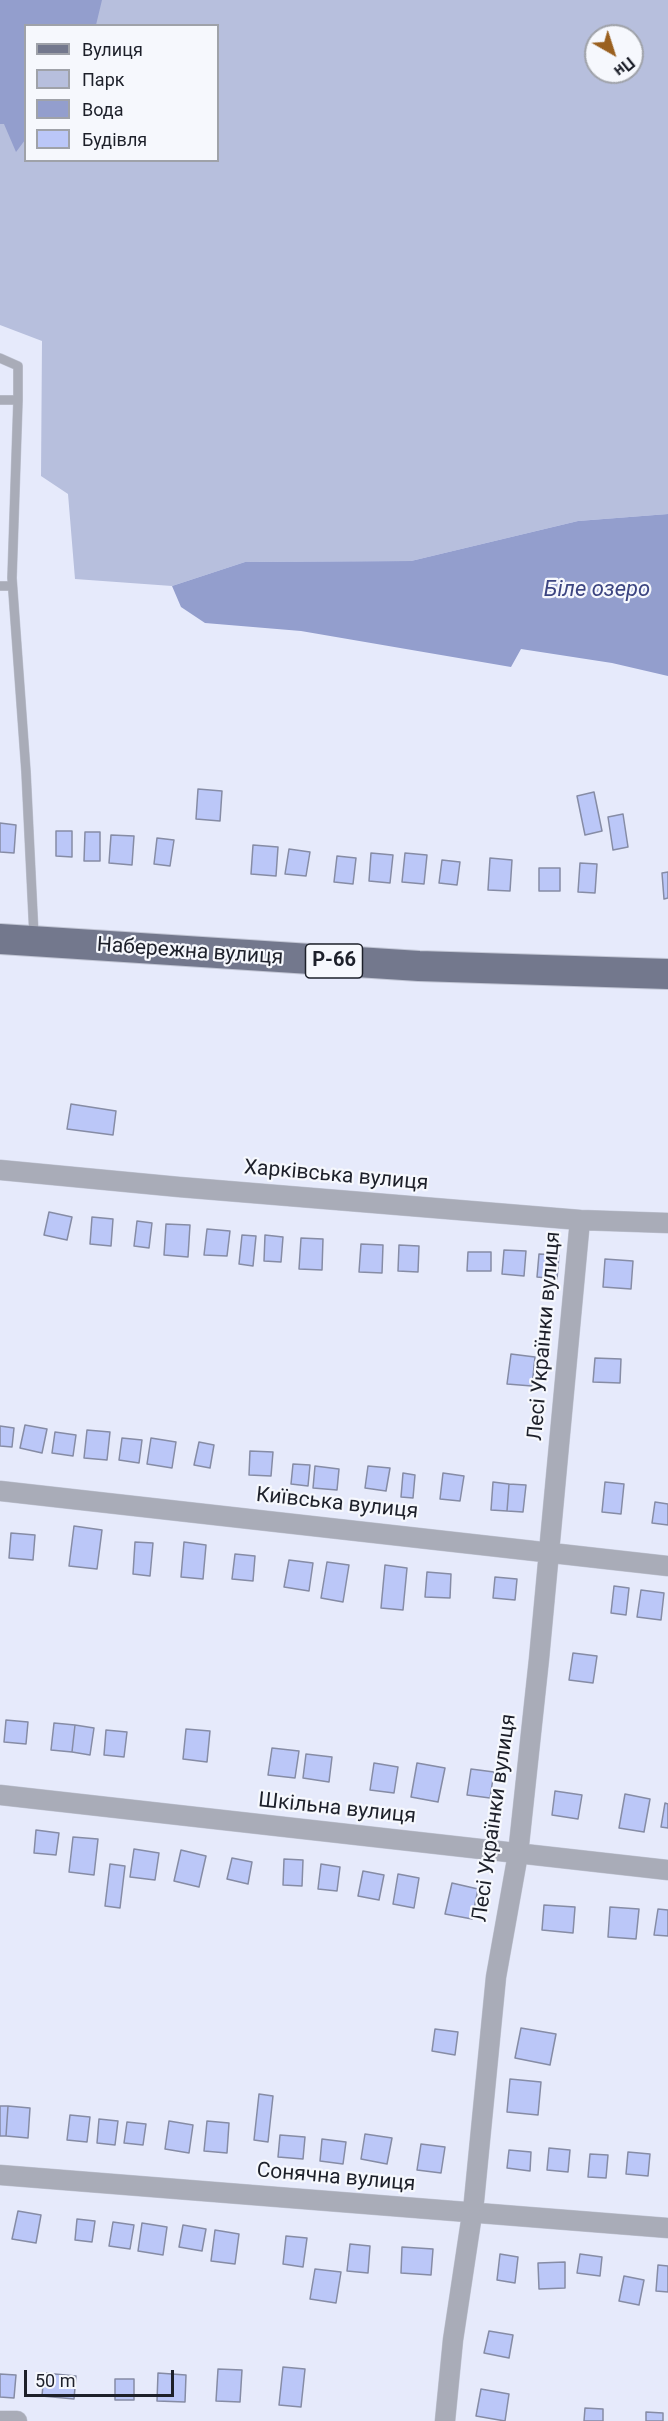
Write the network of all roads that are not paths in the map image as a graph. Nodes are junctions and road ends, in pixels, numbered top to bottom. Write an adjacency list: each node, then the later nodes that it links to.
1 (0, 358): 3 (lane)
2 (0, 400): 3 (lane)
3 (18, 400): 5 (lane)
4 (0, 586): 5 (lane)
5 (12, 586): 7 (lane)
6 (0, 939): 7 (main road, Набережна вулиця / Р-66)
7 (34, 942): 8 (main road, Набережна вулиця / Р-66)
8 (668, 974)
9 (0, 1170): 10 (street, Харківська вулиця)
10 (579, 1220): 11 (street, Харківська вулиця); 13 (street, Лесі Українки вулиця)
11 (668, 1223)
12 (0, 1491): 13 (street, Київська вулиця)
13 (549, 1552): 14 (street, Київська вулиця); 16 (street, Лесі Українки вулиця)
14 (668, 1566)
15 (0, 1795): 16 (street, Шкільна вулиця)
16 (518, 1854): 17 (street, Шкільна вулиця); 19 (street, Лесі Українки вулиця)
17 (668, 1870)
18 (0, 2175): 19 (street, Сонячна вулиця)
19 (472, 2213): 20 (street, Сонячна вулиця); 23 (street, Лесі Українки вулиця)
20 (668, 2228)
21 (0, 2421): 22 (street)
22 (17, 2421)
23 (445, 2421)

